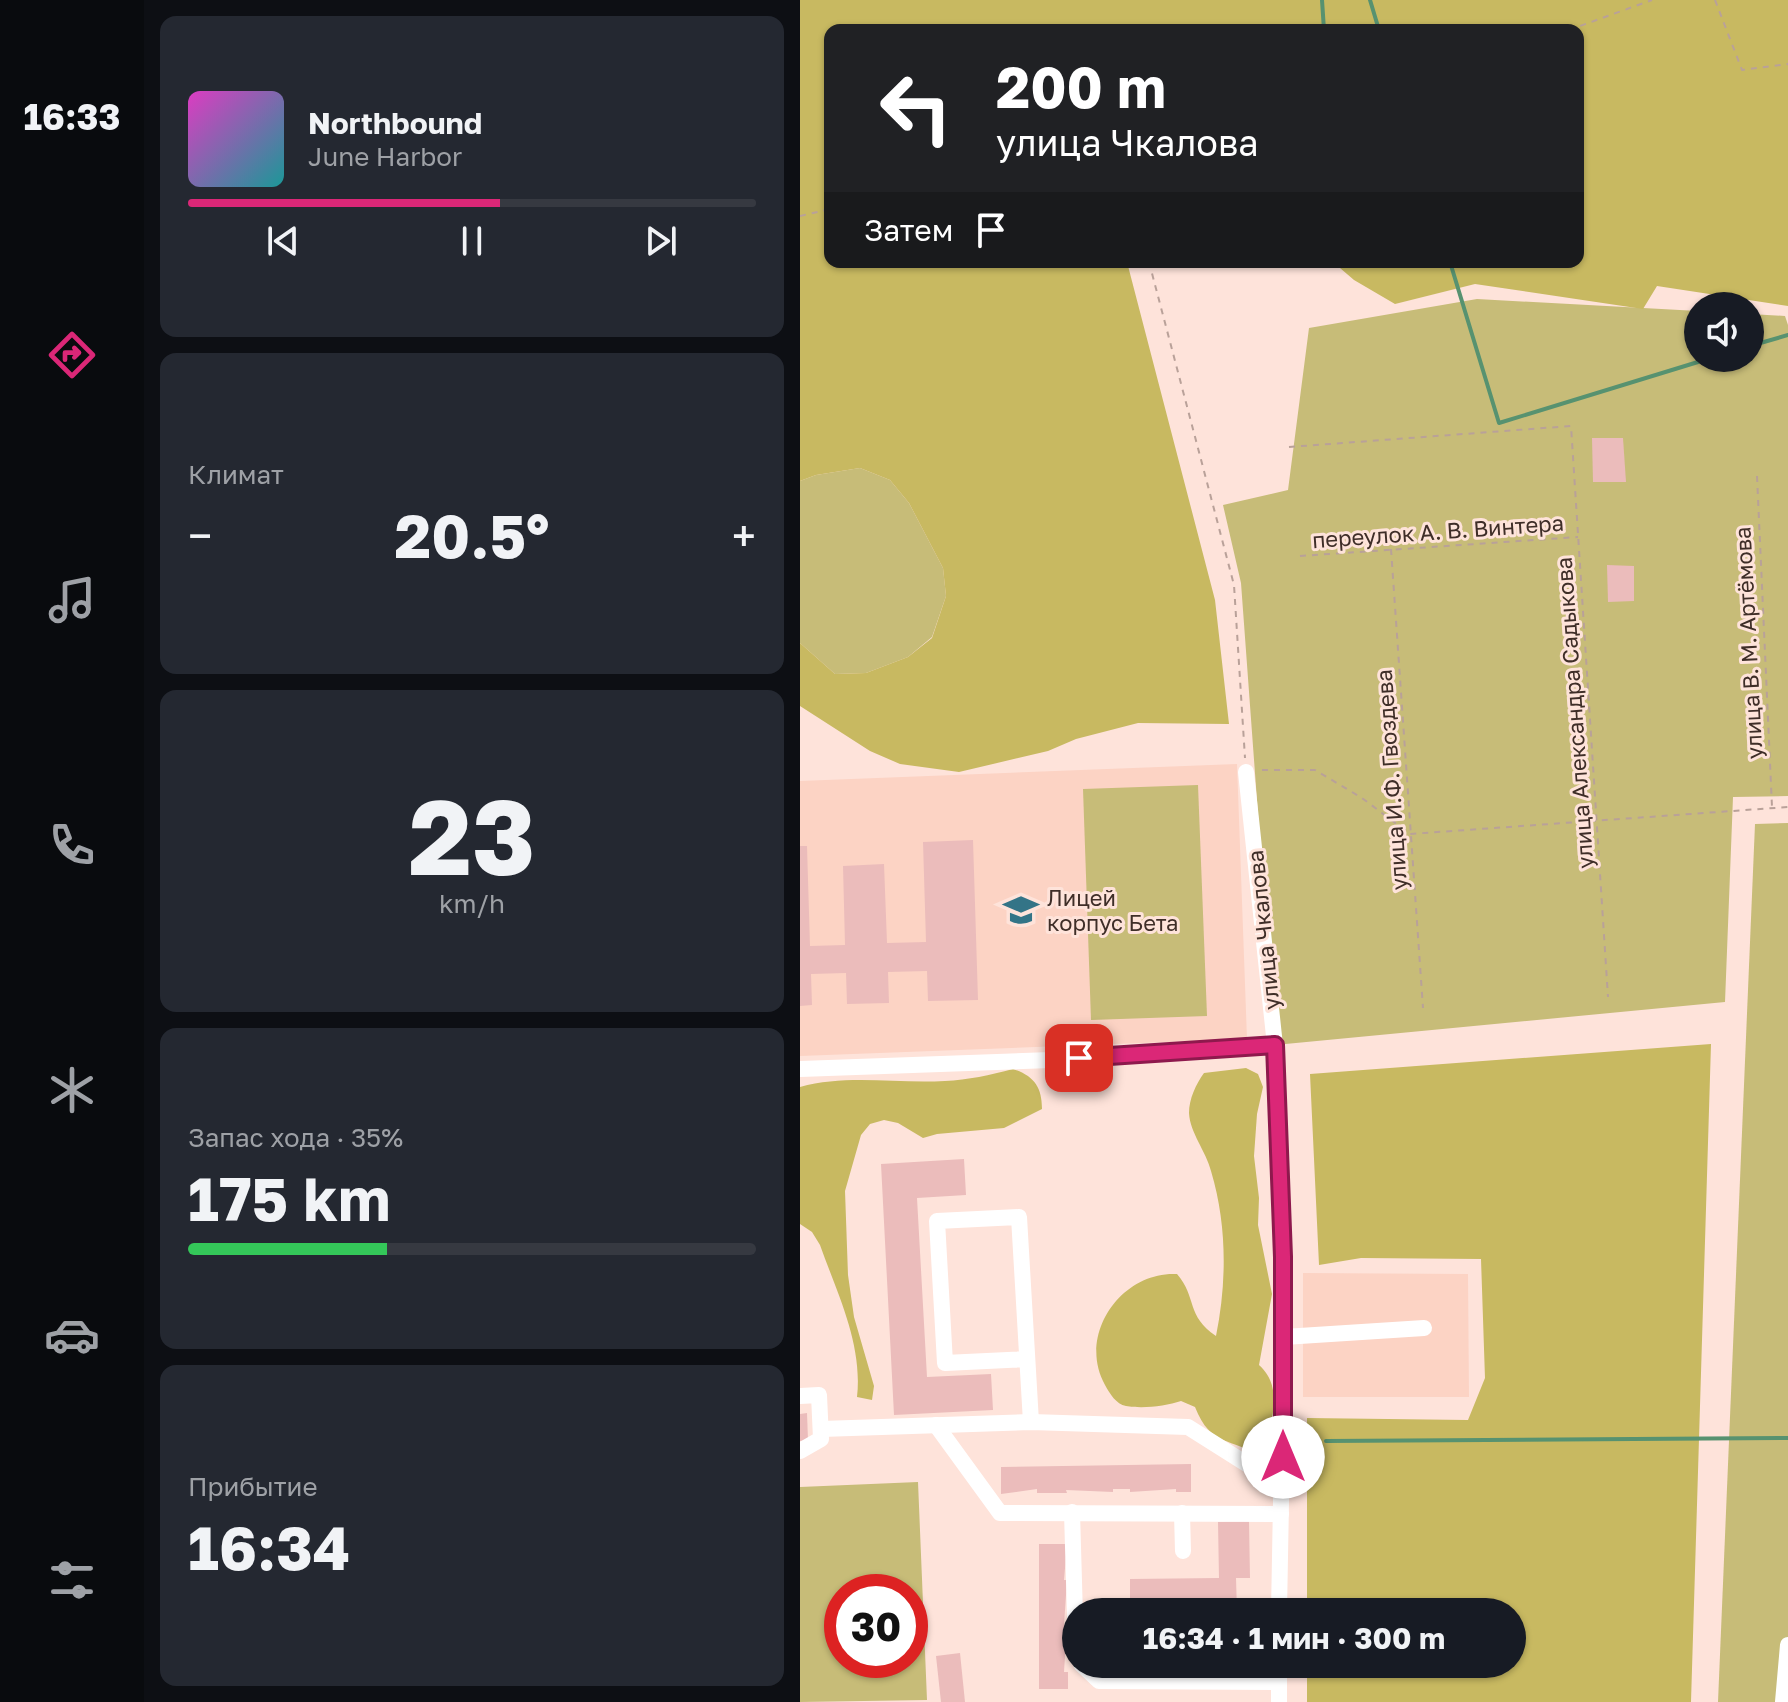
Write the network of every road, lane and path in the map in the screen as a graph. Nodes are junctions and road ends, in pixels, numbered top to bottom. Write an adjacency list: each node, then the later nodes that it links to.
1 (1652, 0): 3 (path)
2 (1715, 0): 4 (path)
3 (1584, 25)
4 (1788, 64)
5 (824, 210): 6 (path)
6 (800, 216)
7 (1151, 268): 13 (path)
8 (1289, 447): 10 (path, улица Александра Садыкова)
9 (1757, 476): 15 (path, улица В. М. Артёмова)
10 (1579, 537): 11 (path, переулок А. В. Винтера); 16 (path, улица Александра Садыкова)
11 (1391, 549): 12 (path, переулок А. В. Винтера); 17 (path, улица И.Ф. Гвоздева)
12 (1300, 556)
13 (1246, 772): 17 (path); 20 (street, улица Чкалова)
14 (1788, 807): 15 (path)
15 (1772, 808): 16 (path)
16 (1598, 822): 17 (path); 18 (path, улица Александра Садыкова)
17 (1410, 834): 19 (path, улица И.Ф. Гвоздева)
18 (1608, 997)
19 (1423, 1008)
20 (1275, 1045): 21 (street); 23 (street, улица Чкалова)
21 (800, 1069)
22 (1424, 1328): 23 (street)
23 (1284, 1337): 30 (street, улица Чкалова)
24 (1026, 1359): 24 (street); 26 (street)
25 (800, 1396): 28 (street)
26 (1031, 1422): 27 (street); 30 (street)
27 (936, 1425): 28 (street); 31 (street)
28 (821, 1429): 29 (street)
29 (800, 1451)
30 (1283, 1487): 33 (street, улица Чкалова)
31 (1072, 1512): 32 (street); 35 (street)
32 (1182, 1513): 33 (street); 34 (street)
33 (1281, 1514): 36 (street, улица Чкалова)
34 (1183, 1551)
35 (1074, 1598)
36 (1279, 1598)
37 (1788, 1645): 44 (street)
38 (1096, 1678): 39 (street)
39 (1127, 1678)
40 (1232, 1678): 42 (street)
41 (1278, 1678): 42 (street)
42 (1278, 1682): 43 (street)
43 (1279, 1702)
44 (1783, 1702)

